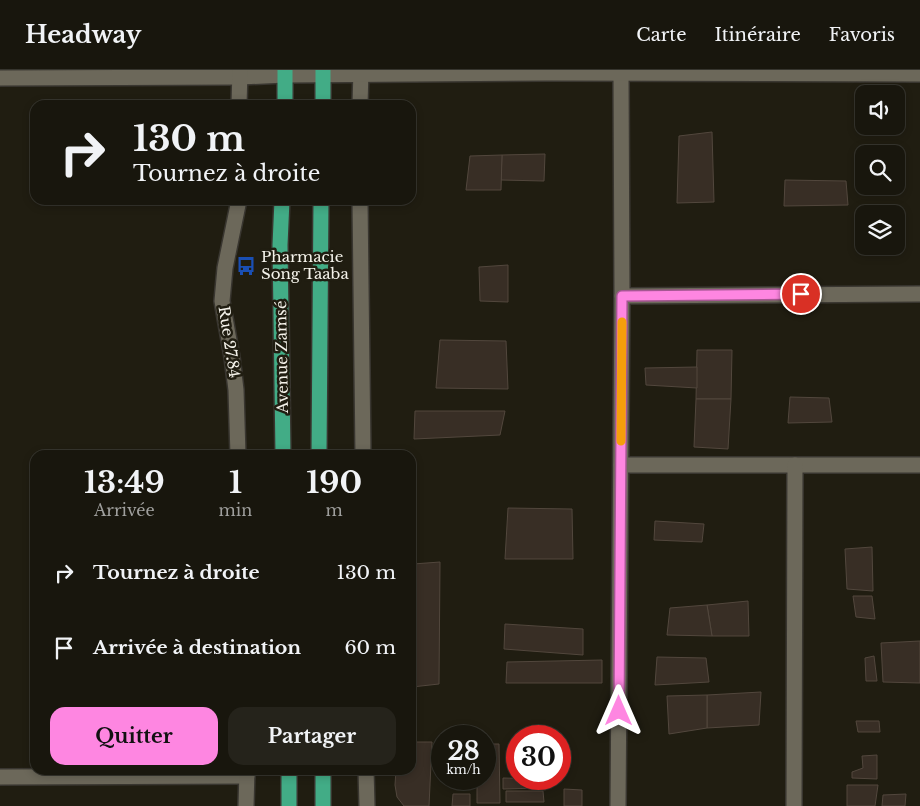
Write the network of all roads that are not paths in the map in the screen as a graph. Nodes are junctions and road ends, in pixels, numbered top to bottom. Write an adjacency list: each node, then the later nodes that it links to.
1 (548, 71): 3 (street); 9 (street)
2 (323, 72): 3 (street); 6 (street); 14 (highway)
3 (360, 72): 15 (street)
4 (706, 72): 5 (street); 9 (street)
5 (886, 72): 10 (street)
6 (285, 73): 8 (street); 13 (highway)
7 (42, 74): 8 (street); 11 (street)
8 (240, 74): 12 (street)
9 (621, 74): 21 (street)
10 (920, 74)
11 (0, 78)
12 (239, 100)
13 (284, 100)
14 (323, 100)
15 (360, 100)
16 (238, 205): 22 (street, Rue 27.84)
17 (282, 205): 23 (highway, Avenue Zamsé)
18 (321, 205): 24 (highway)
19 (360, 205): 25 (street)
20 (920, 294): 21 (street)
21 (622, 296): 26 (street)
22 (238, 450)
23 (284, 450)
24 (319, 450)
25 (363, 450)
26 (621, 465): 27 (street); 39 (street)
27 (794, 465): 28 (street); 40 (street)
28 (920, 465)
29 (124, 775): 34 (street)
30 (247, 775): 35 (street)
31 (289, 775): 36 (highway)
32 (322, 775): 37 (highway)
33 (366, 775): 38 (street)
34 (0, 777)
35 (246, 806)
36 (289, 806)
37 (323, 806)
38 (367, 806)
39 (618, 806)
40 (794, 806)

